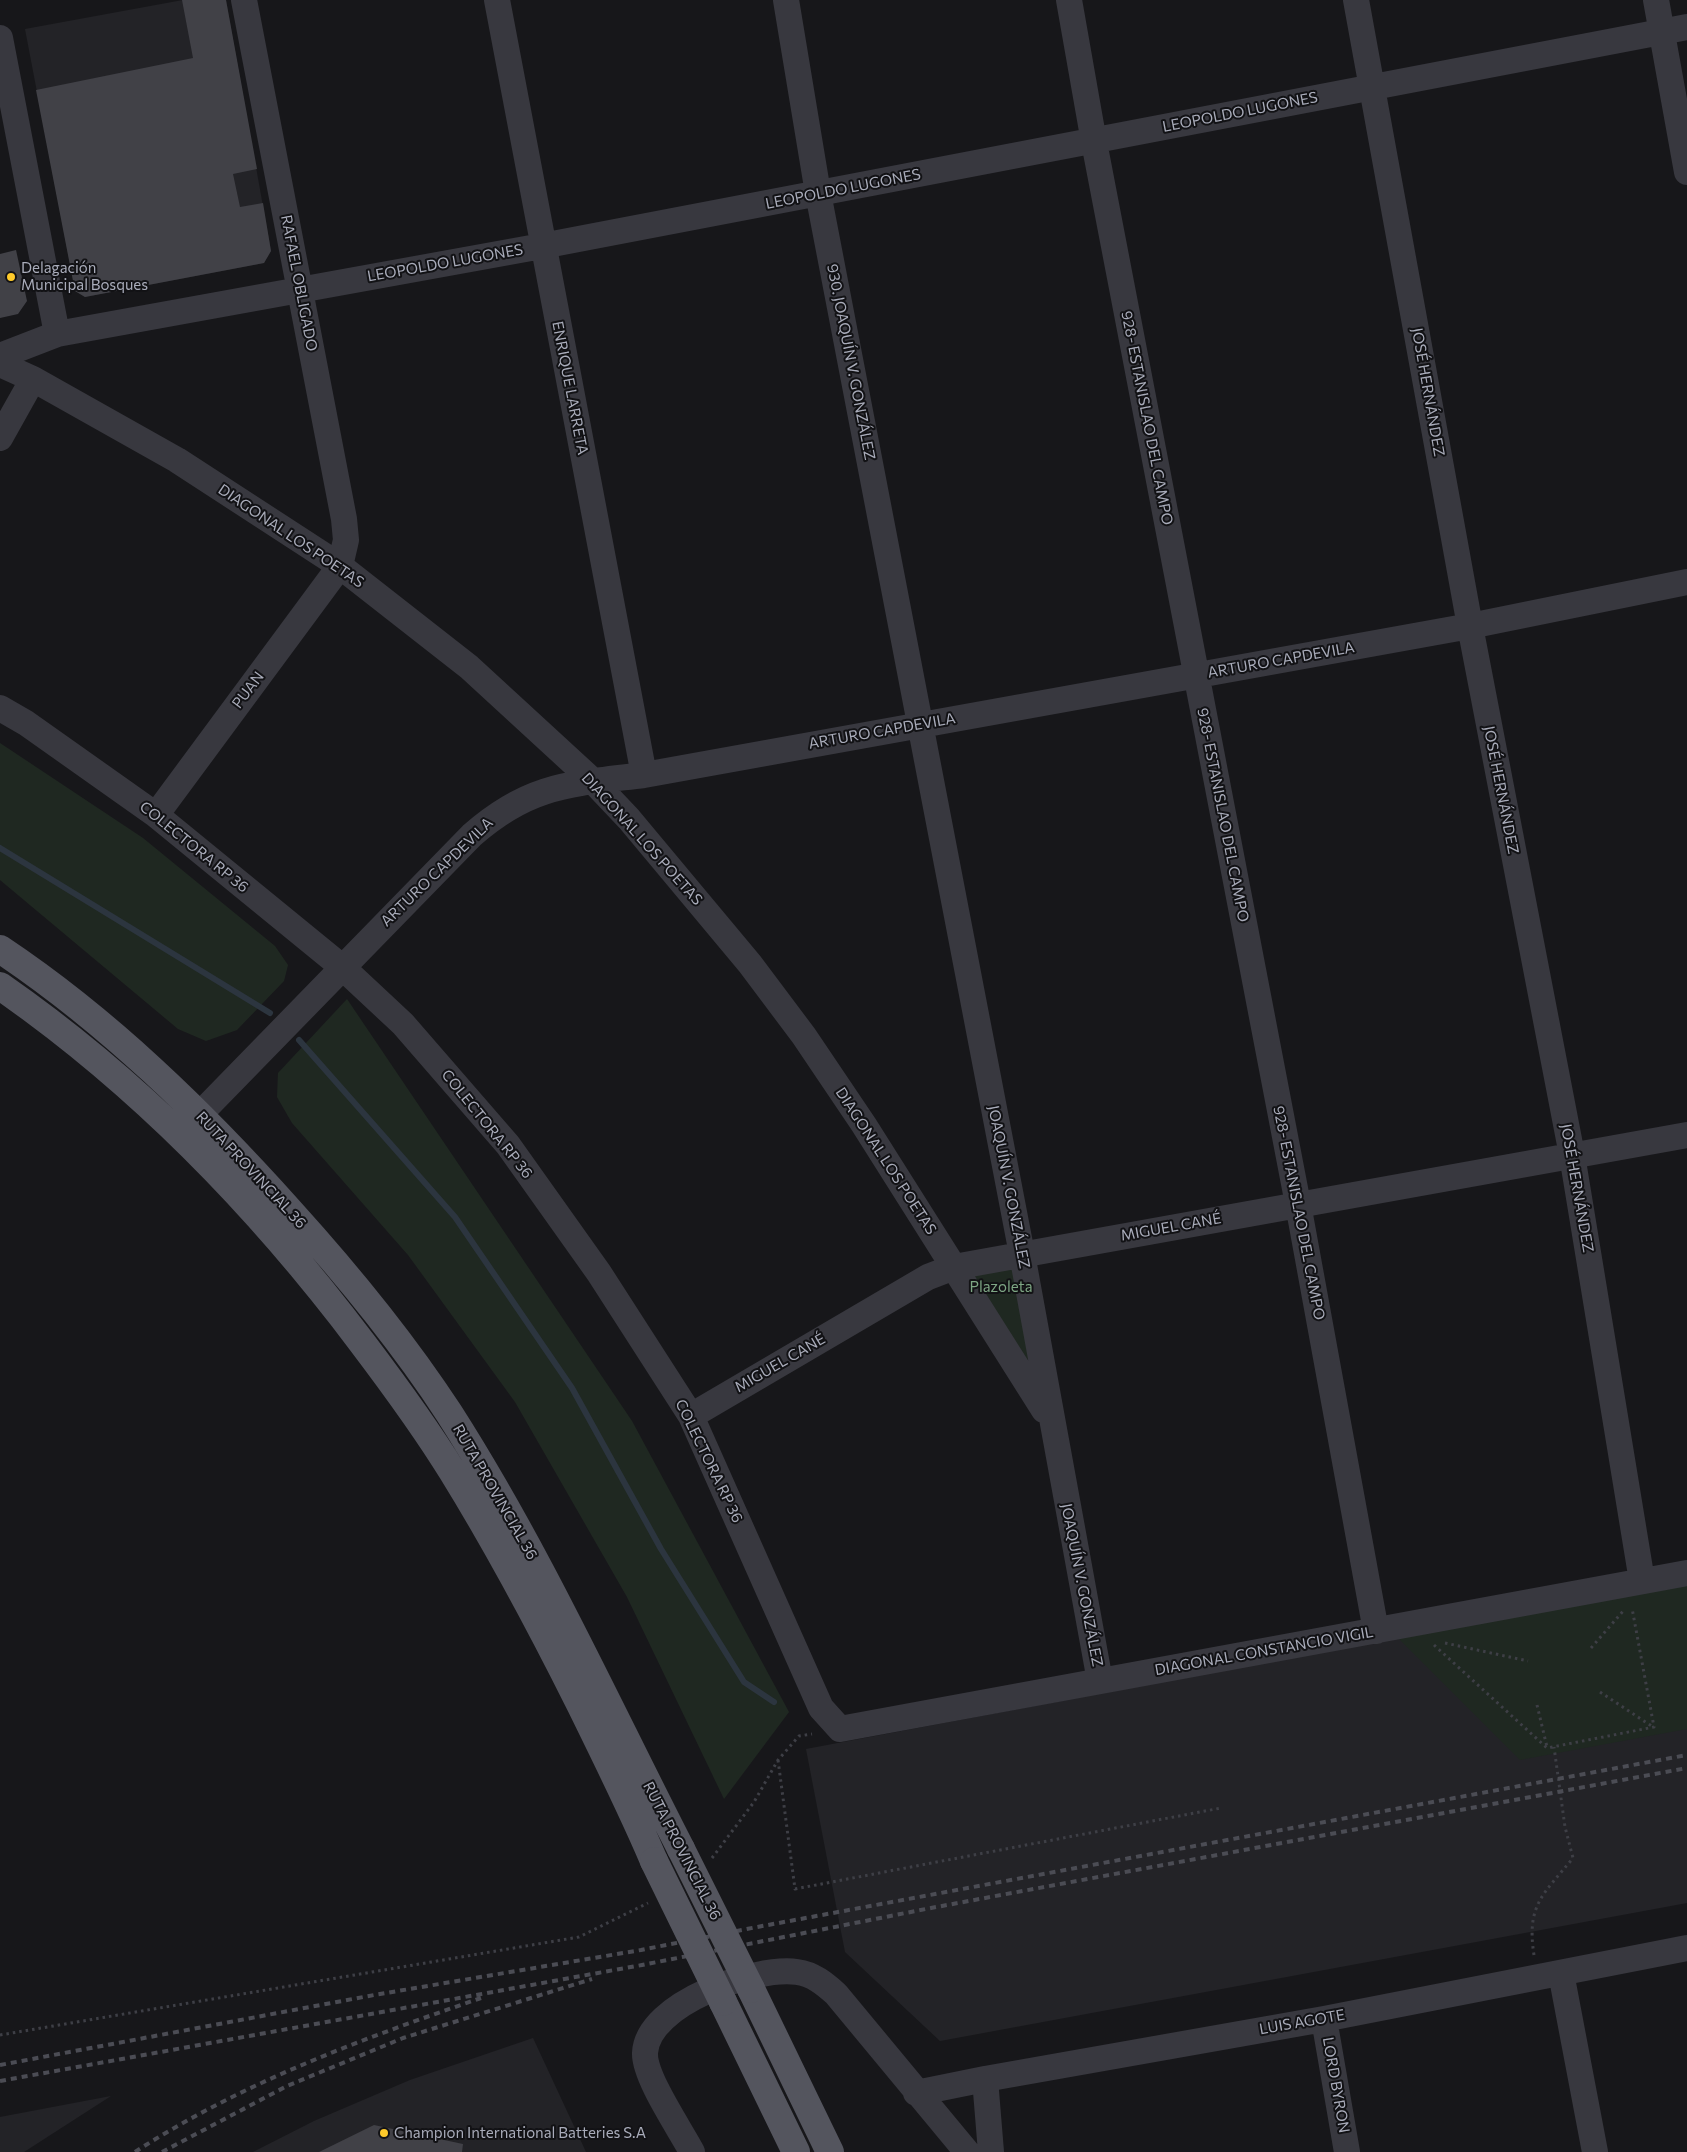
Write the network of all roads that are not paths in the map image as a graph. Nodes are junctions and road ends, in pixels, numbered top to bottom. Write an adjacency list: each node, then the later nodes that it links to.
1 (244, 0): 15 (street, RAFAEL OBLIGADO)
2 (497, 0): 14 (street, ENRIQUE LARRETA)
3 (786, 0): 13 (street, 930. JOAQUÍN V. GONZÁLEZ)
4 (1069, 0): 11 (street, 928- ESTANISLAO DEL CAMPO)
5 (1356, 0): 10 (street, JOSÉ HERNÁNDEZ)
6 (1656, 0): 8 (street)
7 (1687, 27): 8 (street, LEOPOLDO LUGONES)
8 (1662, 31): 10 (street, LEOPOLDO LUGONES); 12 (street)
9 (0, 38): 16 (street)
10 (1373, 86): 11 (street, LEOPOLDO LUGONES); 23 (street, JOSÉ HERNÁNDEZ)
11 (1094, 142): 13 (street, LEOPOLDO LUGONES); 24 (street, 928- ESTANISLAO DEL CAMPO)
12 (1687, 172)
13 (818, 193): 14 (street, LEOPOLDO LUGONES); 26 (street, 930. JOAQUÍN V. GONZÁLEZ)
14 (542, 246): 15 (street, LEOPOLDO LUGONES); 27 (street, ENRIQUE LARRETA)
15 (300, 289): 16 (street, LEOPOLDO LUGONES); 21 (street, RAFAEL OBLIGADO)
16 (57, 334): 17 (street, LEOPOLDO LUGONES)
17 (0, 356)
18 (0, 364): 19 (street, DIAGONAL LOS POETAS)
19 (33, 379): 20 (street); 21 (street, DIAGONAL LOS POETAS)
20 (0, 438)
21 (340, 566): 28 (street, DIAGONAL LOS POETAS); 29 (street, PUAN)
22 (1687, 582): 23 (street, ARTURO CAPDEVILA)
23 (1470, 626): 24 (street, ARTURO CAPDEVILA); 35 (street, JOSÉ HERNÁNDEZ)
24 (1196, 675): 26 (street, ARTURO CAPDEVILA); 36 (street, 928- ESTANISLAO DEL CAMPO)
25 (0, 708): 29 (street, COLECTORA RP 36)
26 (920, 723): 27 (street, ARTURO CAPDEVILA); 37 (street, JOAQUÍN V. GONZÁLEZ)
27 (644, 775): 28 (street, ARTURO CAPDEVILA)
28 (593, 781): 31 (street, ARTURO CAPDEVILA); 38 (street, DIAGONAL LOS POETAS)
29 (156, 815): 31 (street, COLECTORA RP 36)
30 (0, 949): 33 (main road, RUTA PROVINCIAL 36)
31 (342, 967): 33 (street, ARTURO CAPDEVILA); 39 (street, COLECTORA RP 36)
32 (0, 986): 52 (main road, RUTA PROVINCIAL 36, bridge)
33 (200, 1114): 53 (main road, RUTA PROVINCIAL 36, bridge)
34 (1687, 1135): 35 (street, MIGUEL CANÉ)
35 (1572, 1155): 36 (street, MIGUEL CANÉ); 42 (street, JOSÉ HERNÁNDEZ)
36 (1298, 1204): 37 (street, MIGUEL CANÉ); 43 (street, 928- ESTANISLAO DEL CAMPO)
37 (1022, 1254): 38 (street, MIGUEL CANÉ); 40 (street, JOAQUÍN V. GONZÁLEZ)
38 (954, 1267): 39 (street, MIGUEL CANÉ); 40 (street, DIAGONAL LOS POETAS)
39 (691, 1416): 45 (street, COLECTORA RP 36)
40 (1051, 1422): 44 (street, JOAQUÍN V. GONZÁLEZ)
41 (1687, 1573): 42 (street, DIAGONAL CONSTANCIO VIGIL)
42 (1642, 1581): 43 (street, DIAGONAL CONSTANCIO VIGIL)
43 (1376, 1631): 44 (street, DIAGONAL CONSTANCIO VIGIL)
44 (1100, 1681): 45 (street, DIAGONAL CONSTANCIO VIGIL)
45 (840, 1729)
46 (1687, 1948): 47 (street, LUIS AGOTE)
47 (1549, 1975): 48 (street, LUIS AGOTE); 57 (street)
48 (1324, 2019): 49 (street, LUIS AGOTE); 56 (street, LORD BYRON)
49 (985, 2079): 50 (street, LUIS AGOTE); 55 (street)
50 (916, 2093): 51 (street); 54 (street)
51 (692, 2152)
52 (796, 2152)
53 (830, 2152)
54 (966, 2152)
55 (991, 2152)
56 (1347, 2152)
57 (1595, 2152)

